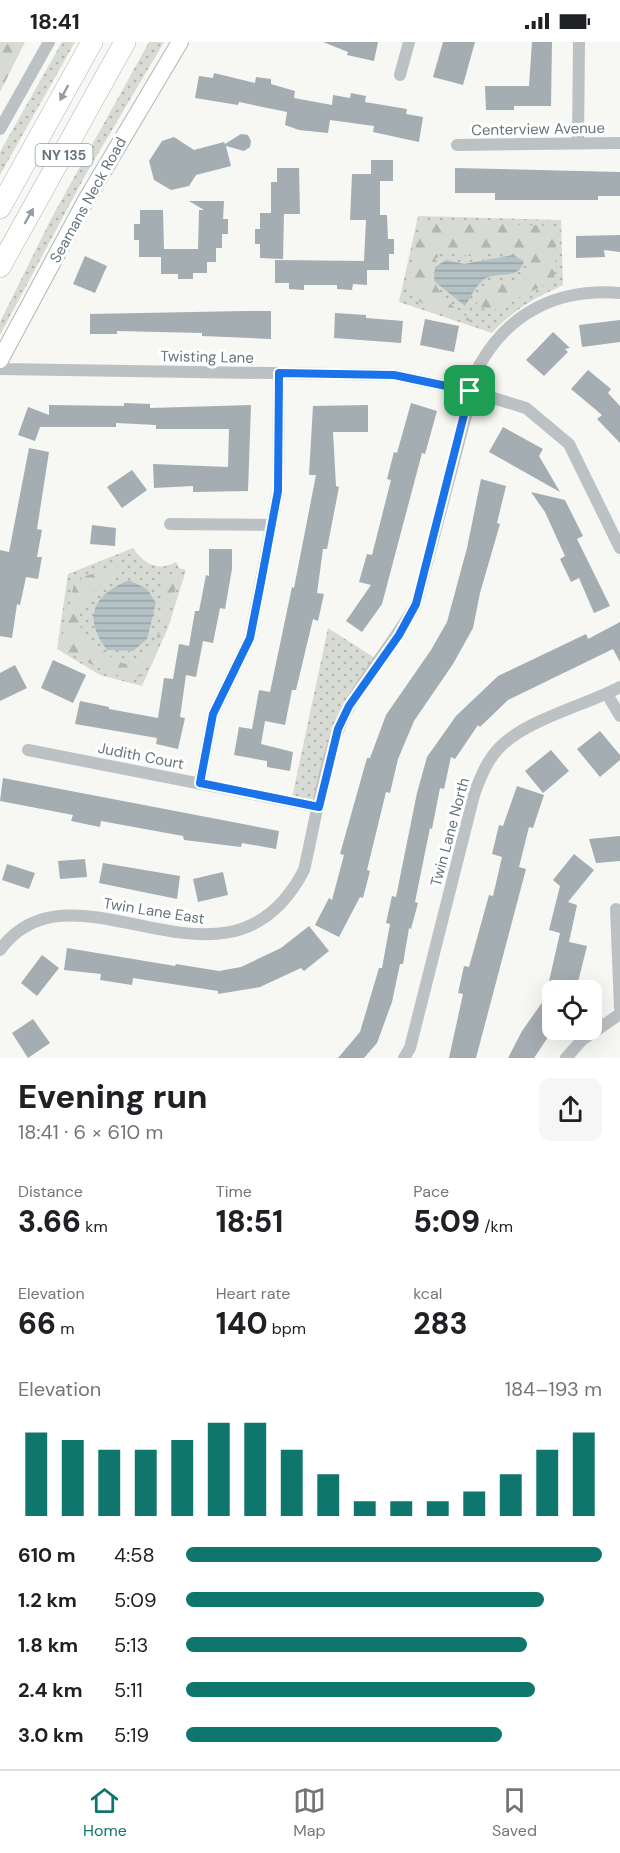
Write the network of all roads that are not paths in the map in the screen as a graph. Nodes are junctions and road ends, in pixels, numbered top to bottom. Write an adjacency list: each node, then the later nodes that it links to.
1 (49, 42): 8 (street)
2 (92, 42): 12 (highway, NY 135, one-way to 12)
3 (125, 42): 13 (highway, NY 135, one-way to 3)
4 (180, 42): 15 (main road, Seamans Neck Road)
5 (409, 42): 7 (street)
6 (579, 42): 9 (street)
7 (400, 75)
8 (0, 129)
9 (578, 142): 10 (street, Centerview Avenue); 11 (street, Centerview Avenue)
10 (620, 143)
11 (457, 145)
12 (0, 208)
13 (0, 267)
14 (620, 293): 18 (street, Twin Lane East)
15 (0, 360)
16 (0, 369): 17 (street, Twisting Lane)
17 (279, 373): 18 (street, Twisting Lane); 20 (street)
18 (470, 391): 21 (street, Twisting Lane); 27 (street, Twin Lane East)
19 (170, 524): 20 (street)
20 (272, 525): 26 (street)
21 (620, 548)
22 (620, 687): 23 (street, Twin Lane North)
23 (607, 694): 24 (street); 32 (street, Twin Lane North)
24 (620, 716)
25 (28, 750): 26 (street, Judith Court)
26 (200, 783): 27 (street, Judith Court)
27 (319, 807): 29 (street, Twin Lane East)
28 (616, 909): 30 (street)
29 (2, 941)
30 (620, 1008)
31 (620, 1014): 33 (street)
32 (405, 1058)
33 (566, 1058)

